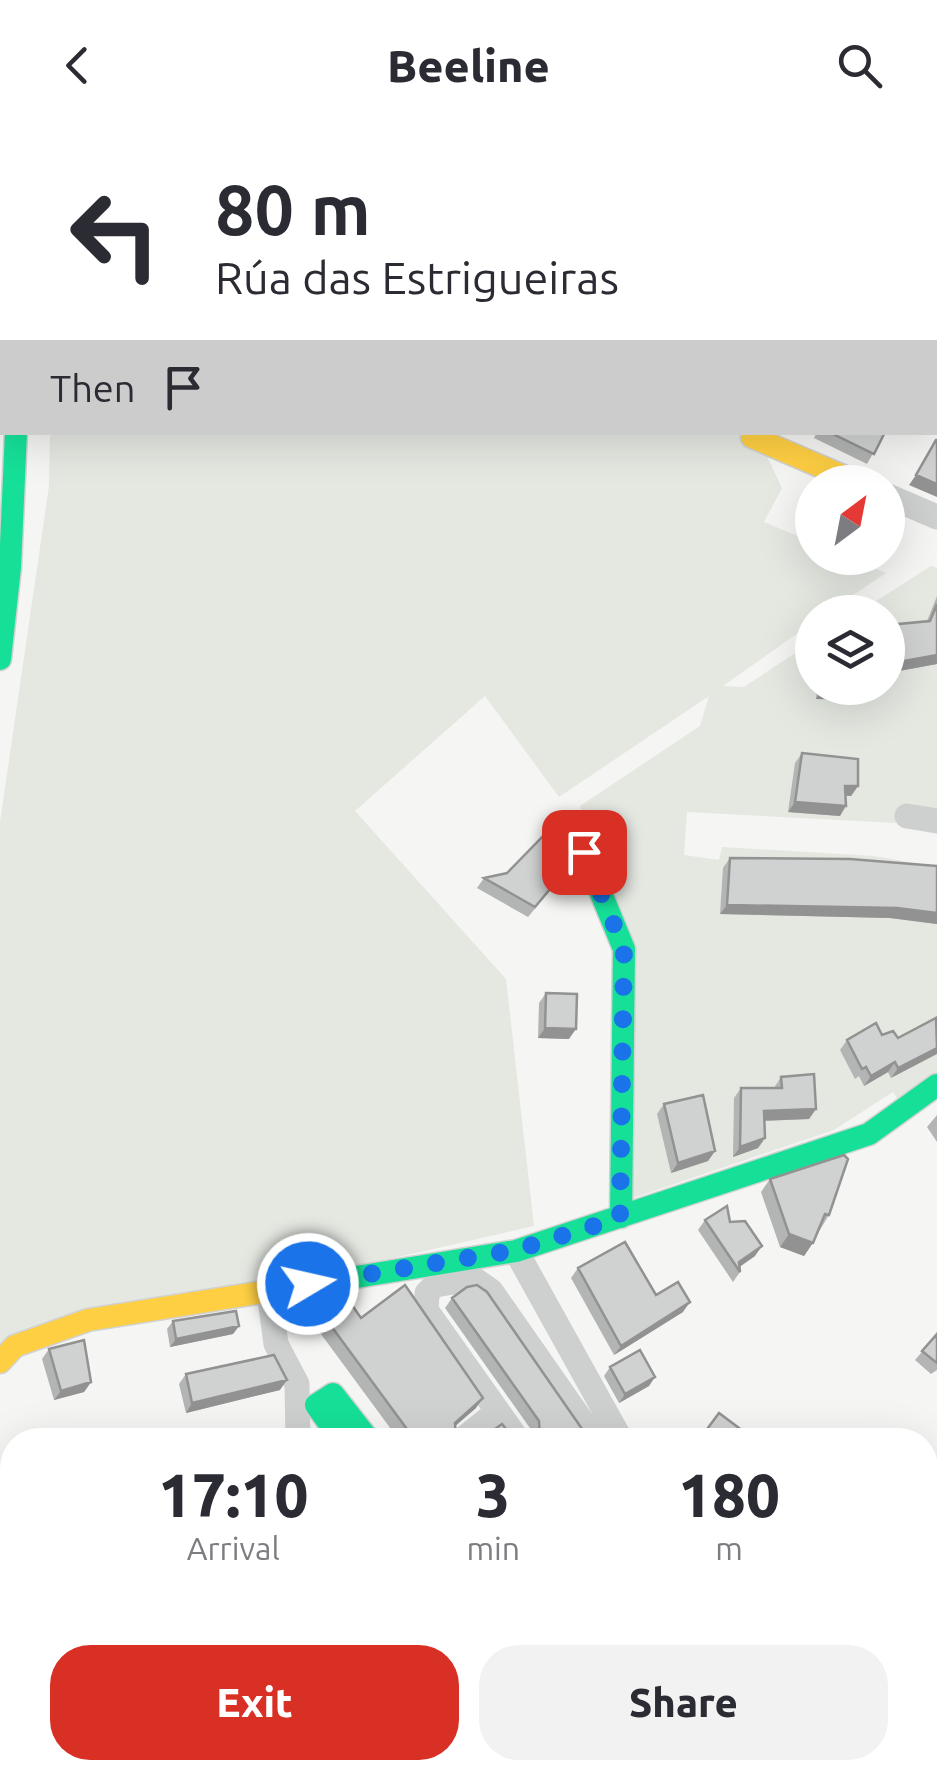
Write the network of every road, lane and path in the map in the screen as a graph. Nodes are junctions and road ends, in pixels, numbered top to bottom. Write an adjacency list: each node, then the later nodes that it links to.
1 (16, 435): 6 (main road)
2 (752, 437): 3 (main road)
3 (817, 465)
4 (905, 503): 5 (street)
5 (937, 517)
6 (0, 658)
7 (907, 816): 8 (street)
8 (937, 821)
9 (584, 852): 11 (main road)
10 (937, 1085): 11 (main road)
11 (620, 1218): 12 (main road)
12 (516, 1250): 13 (main road); 22 (street)
13 (273, 1290): 14 (main road); 16 (street)
14 (0, 1362)
15 (498, 1412): 19 (street); 20 (street); 21 (street)
16 (298, 1428)
17 (325, 1428): 18 (main road)
18 (360, 1428)
19 (477, 1428)
20 (509, 1428)
21 (587, 1428)
22 (614, 1428)

